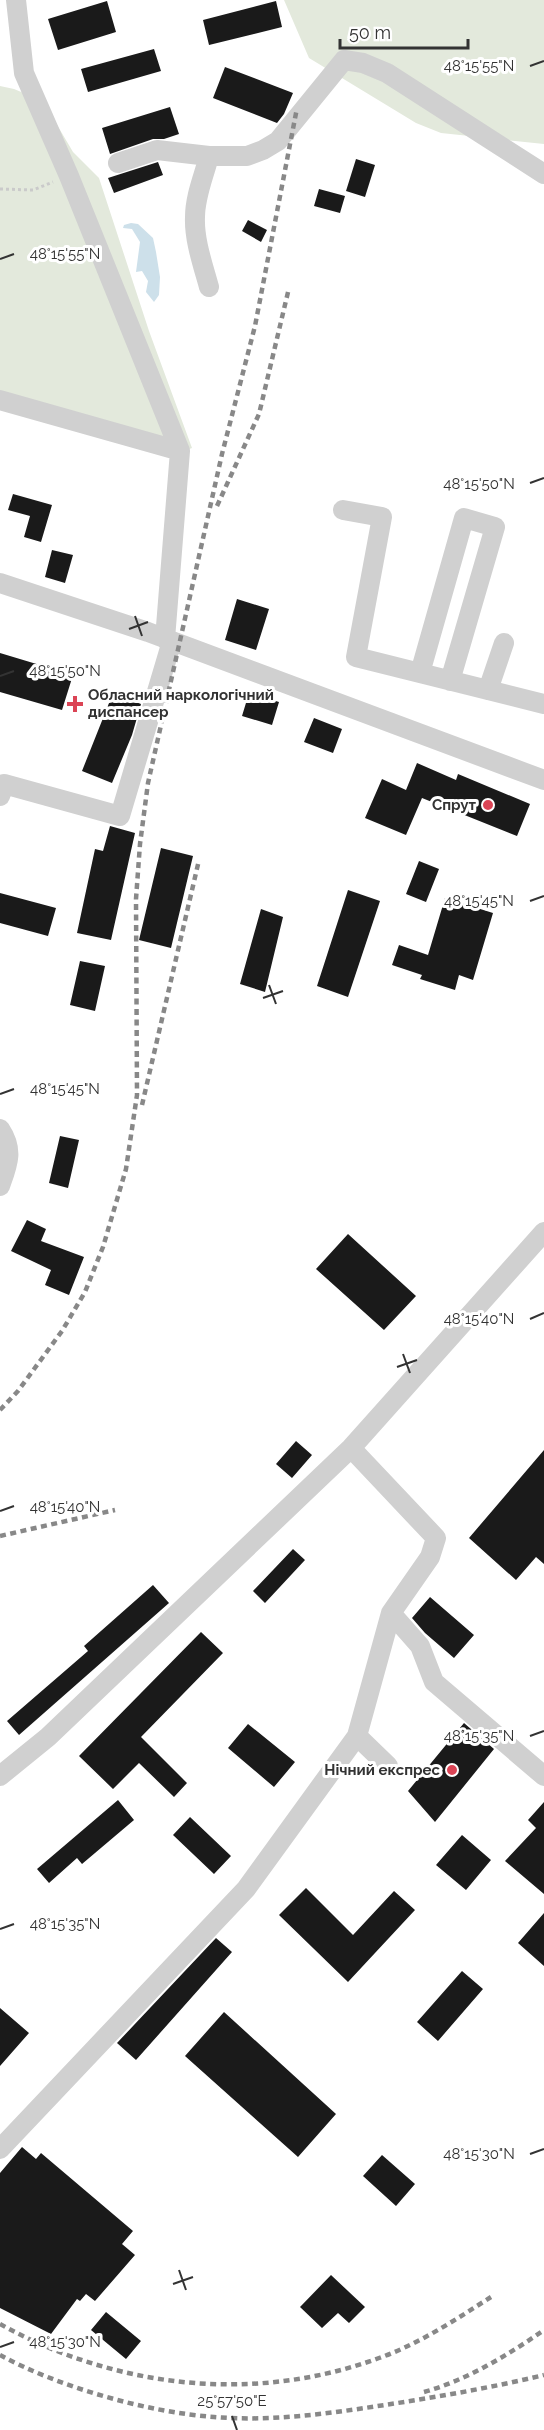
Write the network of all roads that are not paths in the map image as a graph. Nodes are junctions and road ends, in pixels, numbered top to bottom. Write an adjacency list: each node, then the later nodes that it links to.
1 (16, 0): 7 (street)
2 (209, 156): 3 (street); 4 (street); 5 (street)
3 (118, 163)
4 (544, 174)
5 (209, 288)
6 (0, 400): 7 (street)
7 (180, 451): 10 (street)
8 (343, 510): 12 (street)
9 (0, 583): 10 (street)
10 (168, 640): 16 (street); 17 (street)
11 (504, 643): 14 (street)
12 (420, 673): 13 (street); 13 (street)
13 (450, 681): 14 (street)
14 (488, 690): 15 (street)
15 (544, 704)
16 (544, 780)
17 (0, 796)
18 (0, 1129): 19 (street)
19 (0, 1186)
20 (544, 1232): 21 (street)
21 (351, 1448): 22 (street); 25 (street)
22 (391, 1613): 23 (street); 26 (street)
23 (357, 1736): 24 (street); 27 (street)
24 (388, 1766)
25 (0, 1776)
26 (544, 1776)
27 (0, 2149)

